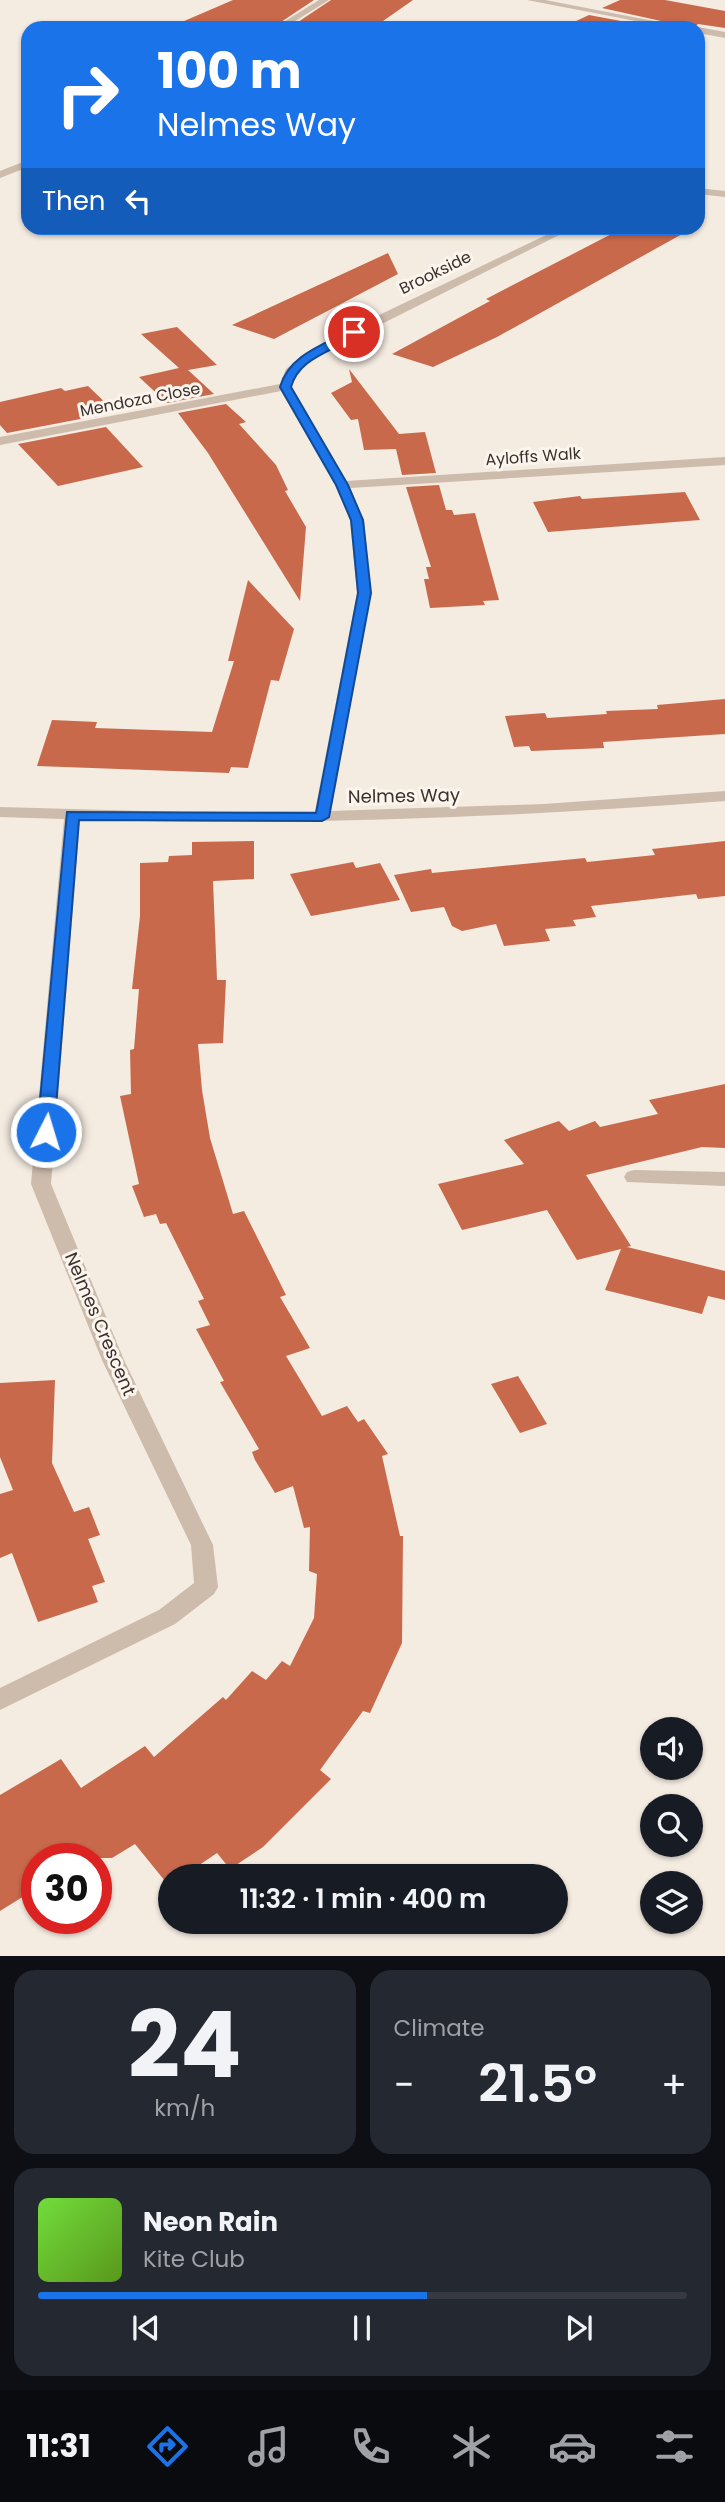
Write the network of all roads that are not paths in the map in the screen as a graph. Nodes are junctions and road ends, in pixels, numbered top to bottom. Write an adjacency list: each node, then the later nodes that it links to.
1 (325, 0): 3 (street)
2 (531, 0): 4 (street)
3 (290, 21)
4 (647, 21)
5 (705, 31): 6 (street)
6 (725, 35)
7 (21, 166): 8 (street)
8 (0, 175)
9 (705, 192): 10 (street)
10 (725, 194)
11 (553, 235): 12 (street, Brookside)
12 (285, 387): 13 (street, Mendoza Close); 15 (street)
13 (0, 441)
14 (725, 461): 15 (street, Ayloffs Walk)
15 (342, 485): 19 (street)
16 (725, 796): 19 (street, Nelmes Way)
17 (0, 812): 18 (street, Nelmes Way)
18 (72, 815): 19 (street, Nelmes Way); 22 (street, Nelmes Crescent)
19 (322, 817)
20 (634, 1177): 21 (street)
21 (725, 1179)
22 (0, 1700)

